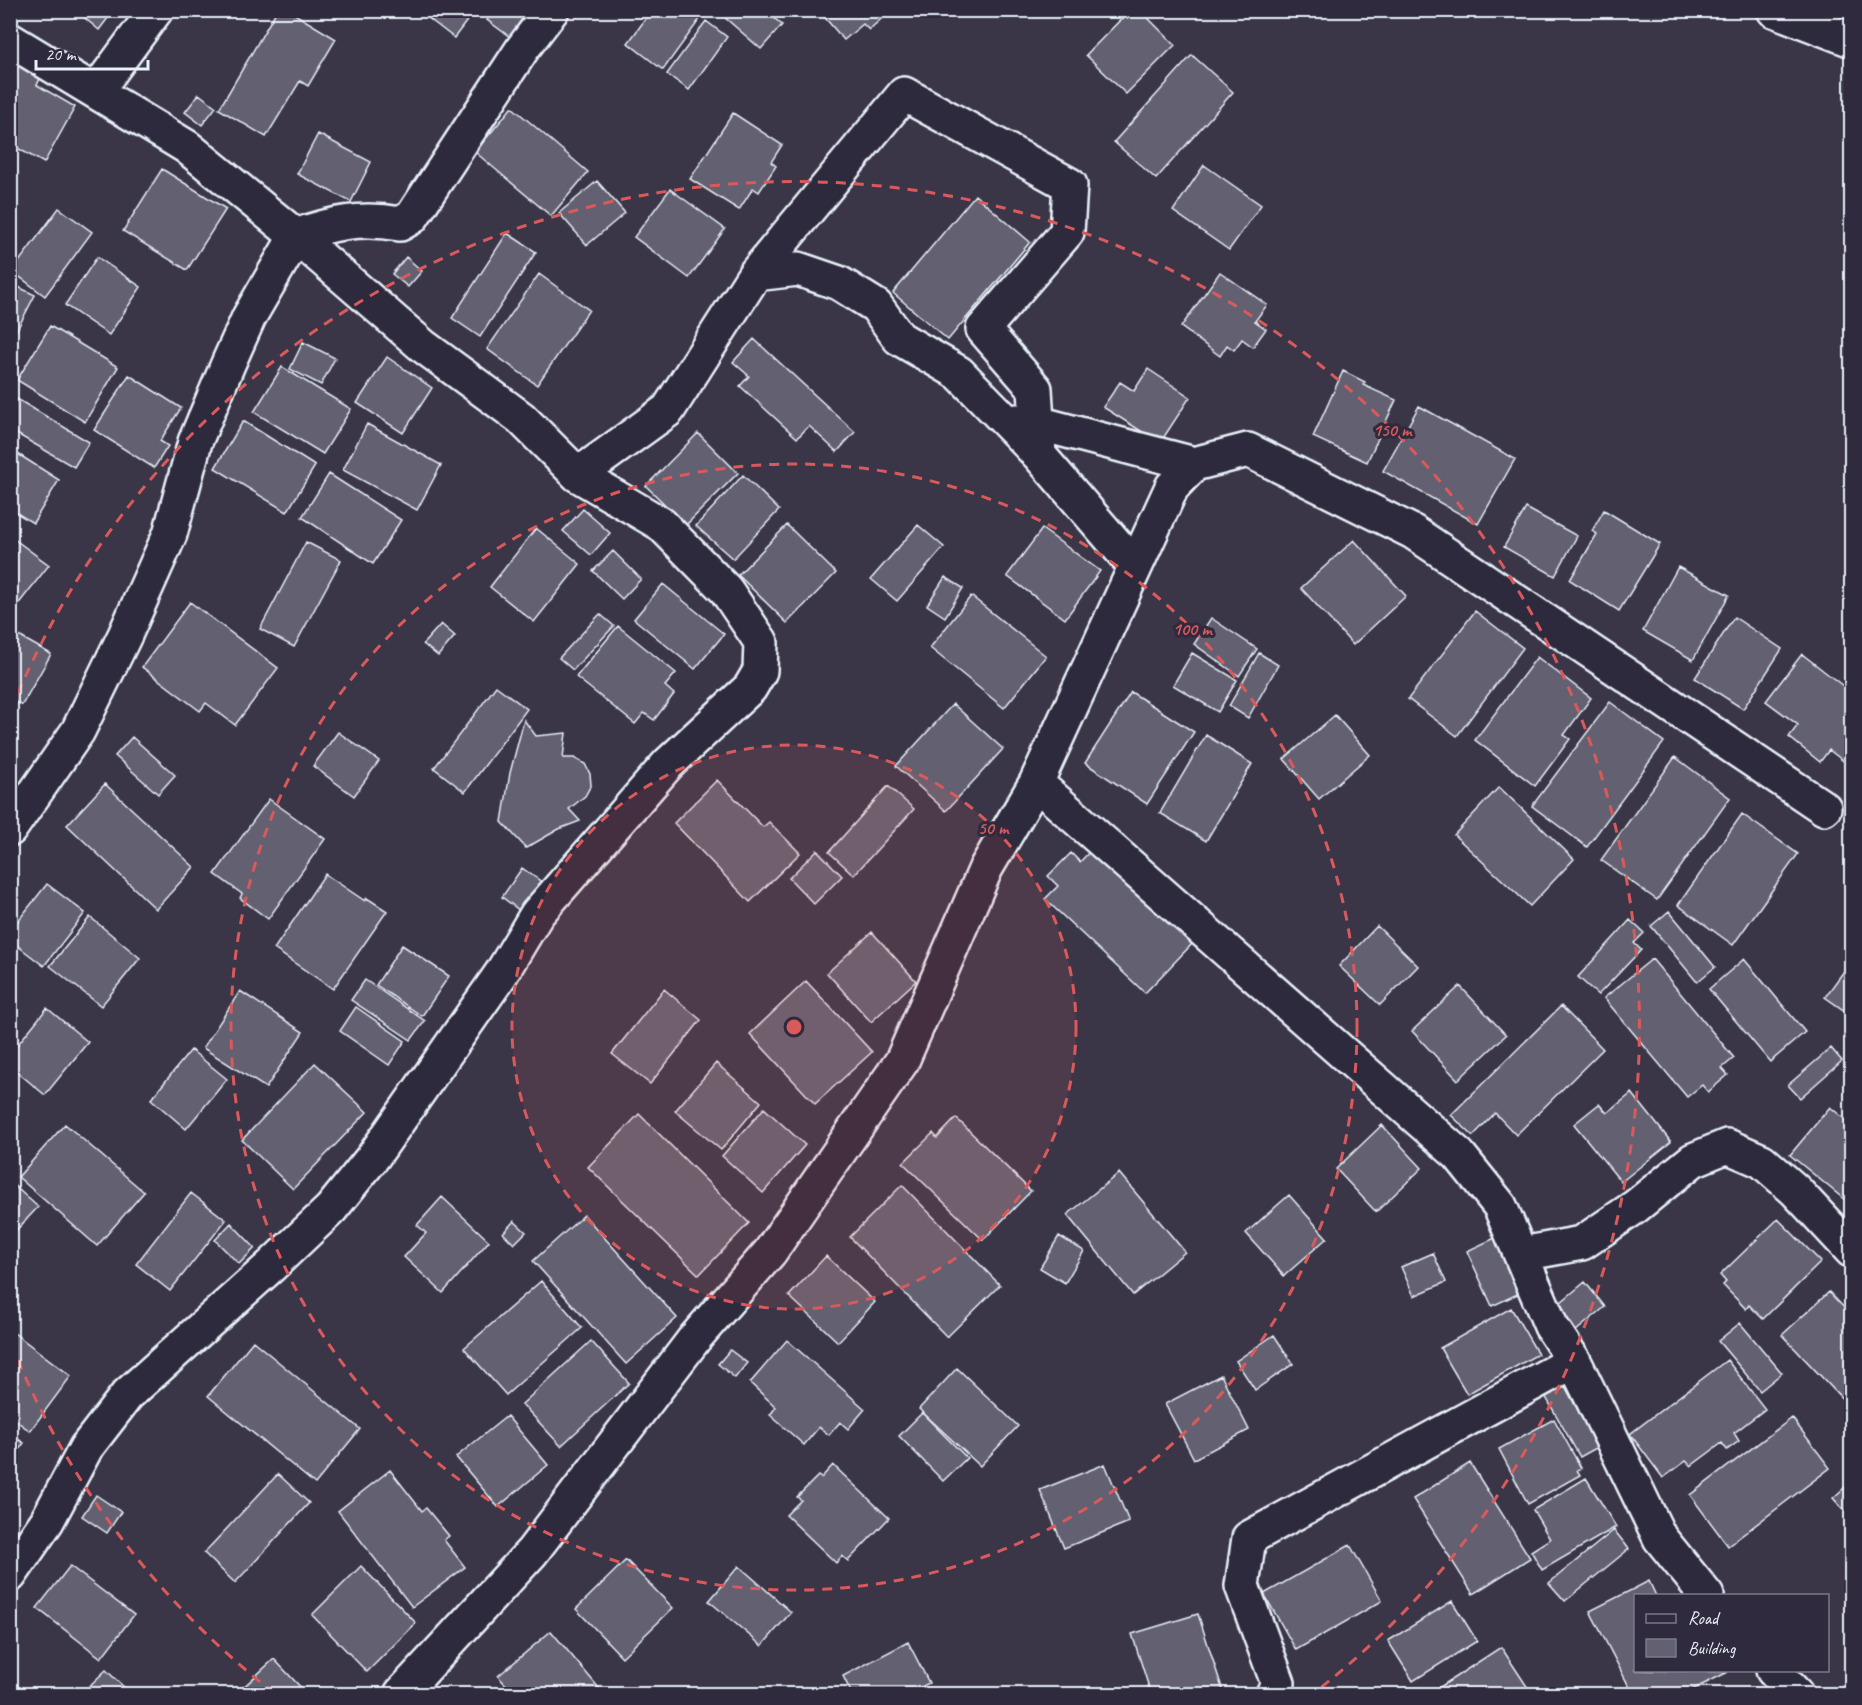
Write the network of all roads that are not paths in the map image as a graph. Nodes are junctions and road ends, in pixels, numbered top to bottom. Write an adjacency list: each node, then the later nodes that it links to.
1 (156, 10): 6 (street)
2 (552, 10): 7 (street)
3 (1774, 10): 5 (street)
4 (10, 40): 6 (street)
5 (1851, 40)
6 (97, 90): 7 (street)
7 (296, 236): 11 (street); 15 (street)
8 (755, 274): 9 (street); 9 (street); 11 (street)
9 (1038, 439): 10 (street); 12 (street)
10 (1194, 464): 12 (street); 14 (street)
11 (578, 475): 19 (street)
12 (1134, 565): 13 (street)
13 (1036, 783): 17 (street); 22 (street)
14 (1824, 808)
15 (10, 830)
16 (1851, 1251): 17 (street)
17 (1522, 1254): 18 (street)
18 (1574, 1360): 20 (street); 23 (street)
19 (10, 1575)
20 (1705, 1594)
21 (1774, 1672): 24 (street)
22 (401, 1695)
23 (1273, 1695)
24 (1796, 1695)

